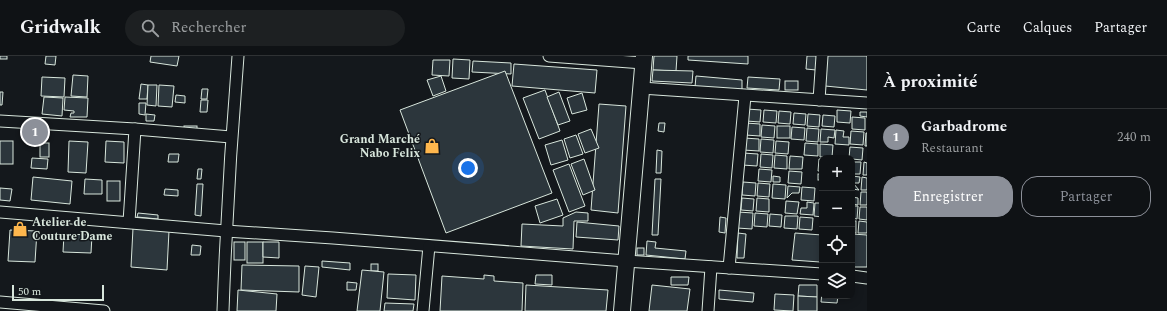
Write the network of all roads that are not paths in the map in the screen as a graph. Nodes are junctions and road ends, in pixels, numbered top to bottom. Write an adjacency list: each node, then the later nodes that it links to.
1 (238, 56): 11 (street)
2 (549, 56): 4 (street)
3 (822, 56): 7 (street)
4 (643, 59): 5 (street)
5 (641, 88): 6 (street); 16 (street)
6 (745, 96): 7 (street); 18 (street)
7 (819, 100): 8 (street)
8 (867, 103)
9 (0, 121): 10 (street)
10 (136, 129): 11 (street); 13 (street)
11 (231, 137): 14 (street)
12 (0, 212): 13 (street)
13 (129, 222): 14 (street)
14 (226, 231): 15 (street); 24 (street)
15 (429, 246): 16 (street); 25 (street)
16 (626, 261): 17 (street); 26 (street)
17 (711, 267): 18 (street); 27 (street)
18 (730, 268): 19 (street)
19 (819, 274)
20 (855, 276): 21 (street)
21 (867, 278)
22 (0, 302): 23 (street)
23 (104, 311)
24 (223, 311)
25 (423, 311)
26 (622, 311)
27 (708, 311)

